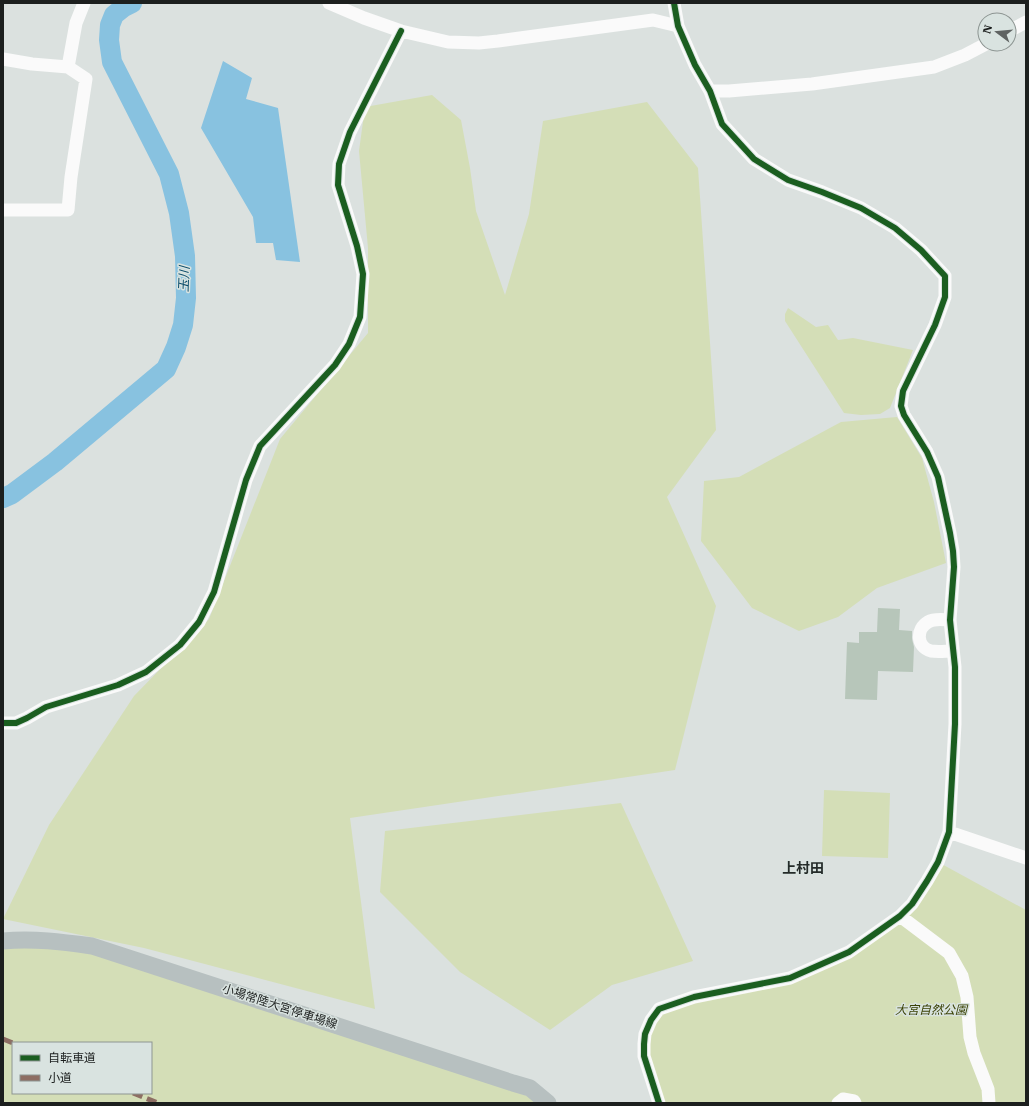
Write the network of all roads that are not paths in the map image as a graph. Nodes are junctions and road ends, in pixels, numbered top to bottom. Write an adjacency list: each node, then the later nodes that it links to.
1 (84, 3): 10 (street)
2 (329, 3): 7 (street)
3 (674, 3): 5 (street)
4 (1026, 22): 6 (street)
5 (678, 26): 7 (street); 11 (street)
6 (1017, 27)
7 (401, 31): 15 (street)
8 (977, 49): 11 (street)
9 (3, 59): 10 (street)
10 (68, 66): 12 (street)
11 (710, 91): 13 (street)
12 (3, 210)
13 (950, 620): 14 (street); 14 (street)
14 (953, 651): 16 (street)
15 (3, 723)
16 (949, 832): 17 (street); 18 (street)
17 (1026, 858)
18 (900, 916): 21 (street); 24 (street)
19 (3, 941): 20 (main road, 小場常陸大宮停車場線)
20 (548, 1103)
21 (659, 1103)
22 (838, 1103): 23 (street)
23 (855, 1103)
24 (989, 1103)

